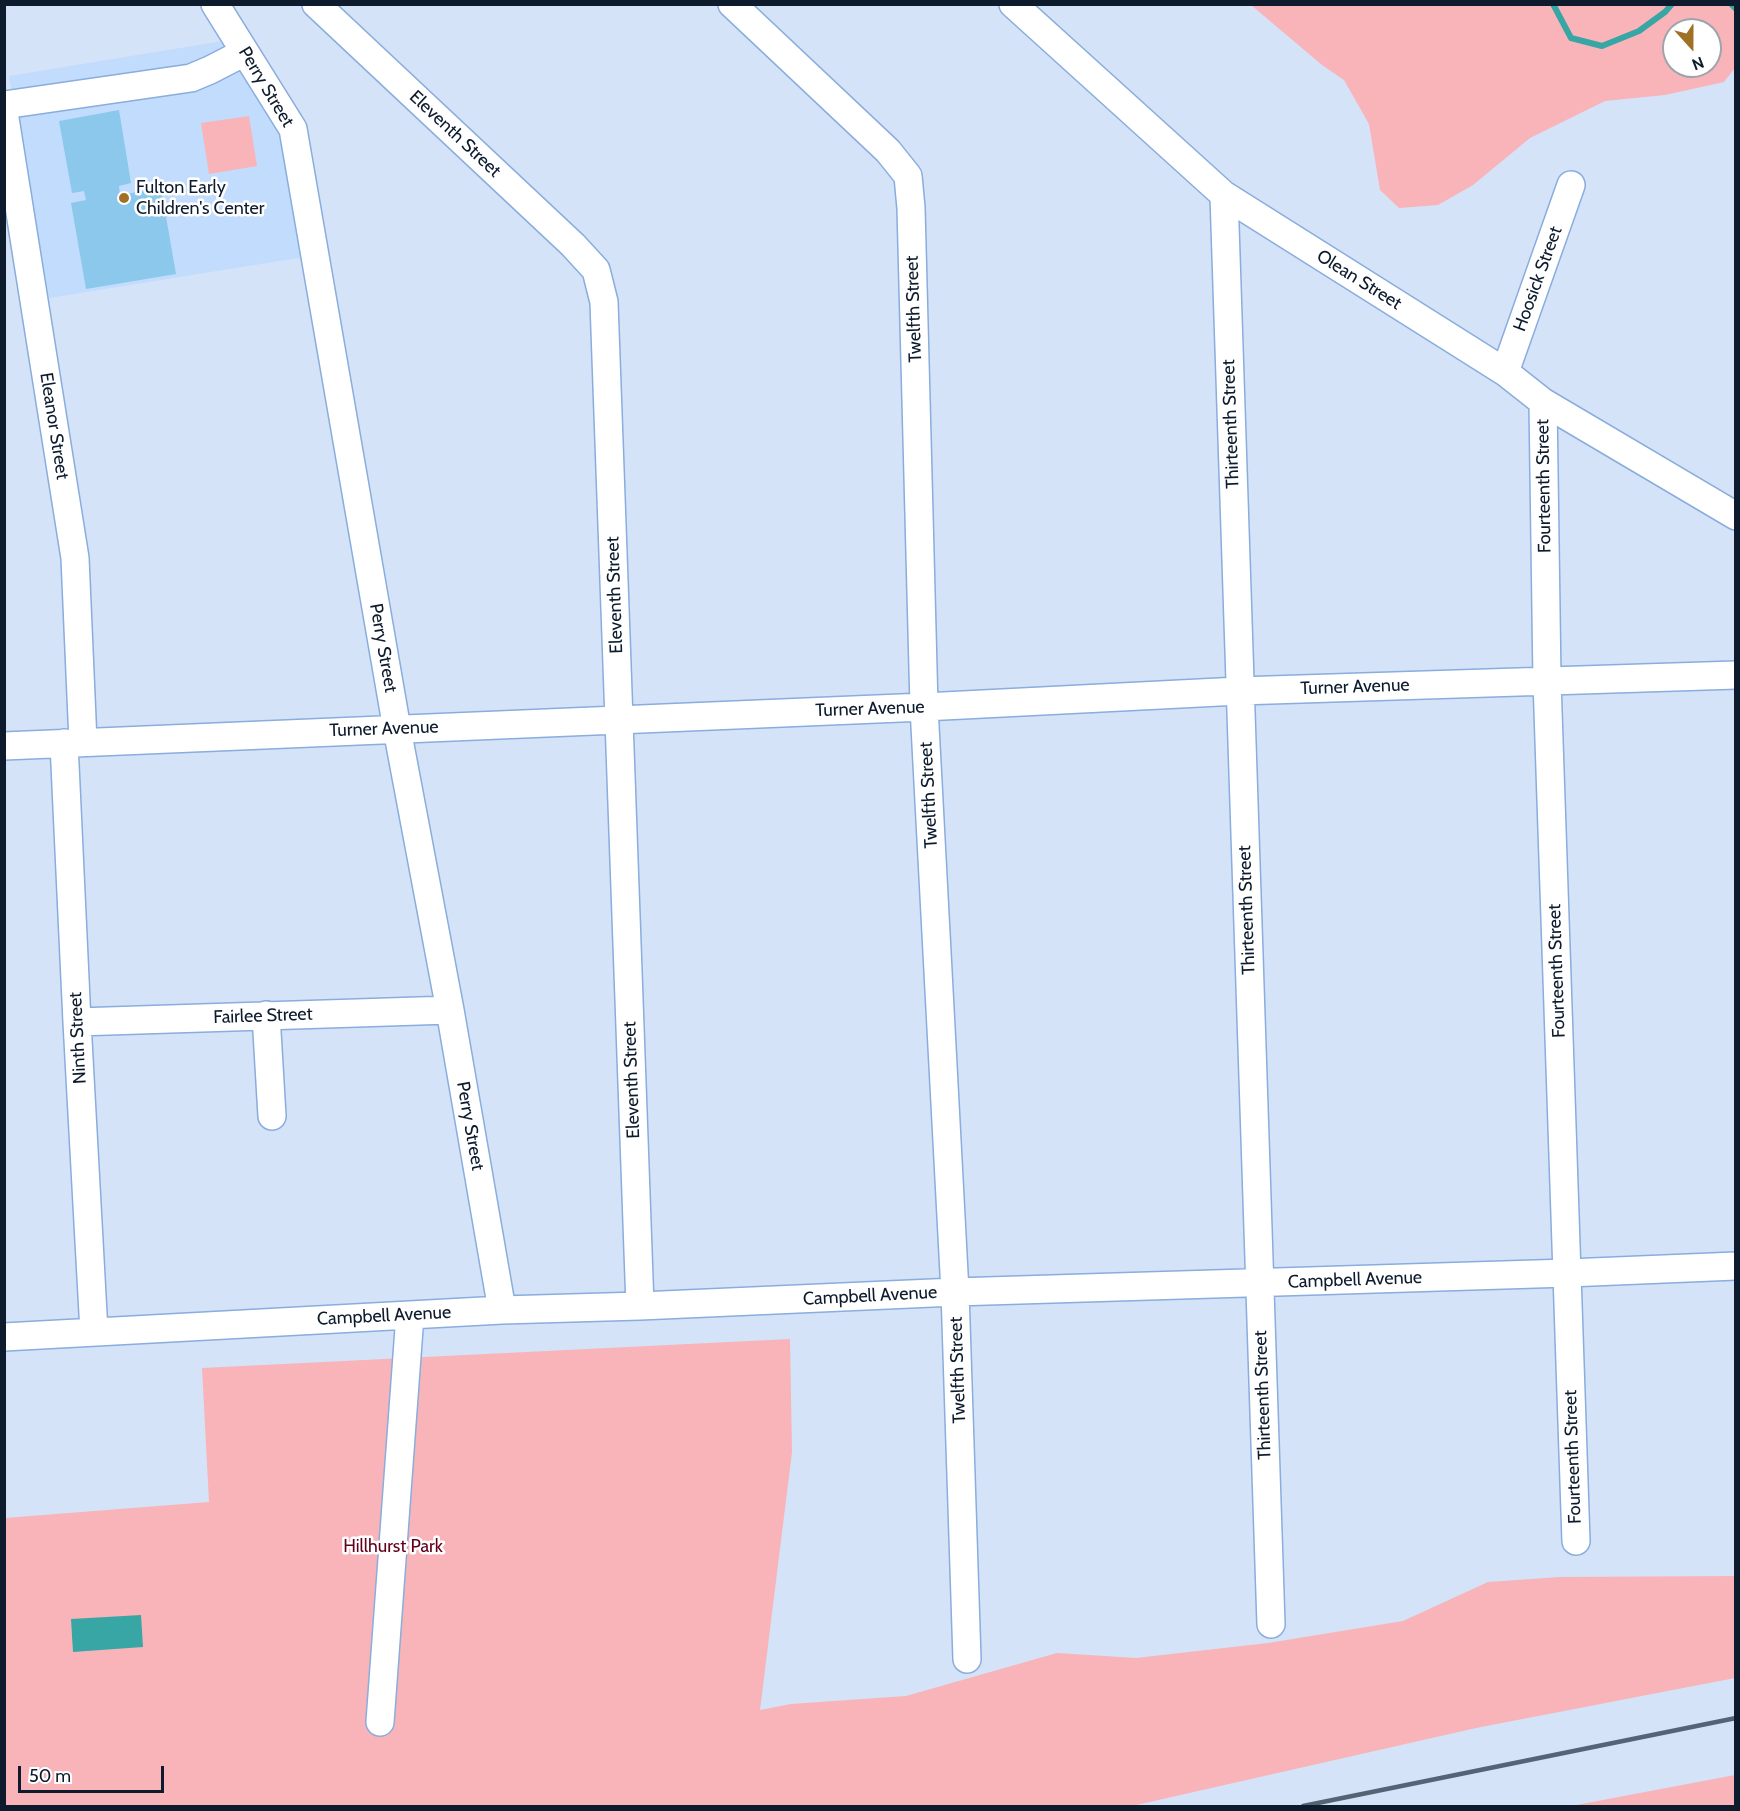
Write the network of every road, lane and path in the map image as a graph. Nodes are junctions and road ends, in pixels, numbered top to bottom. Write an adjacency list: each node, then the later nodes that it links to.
1 (216, 4): 5 (street, Perry Street)
2 (316, 4): 17 (street, Eleventh Street)
3 (732, 4): 16 (street, Twelfth Street)
4 (1013, 4): 9 (street, Olean Street)
5 (245, 52): 6 (street); 18 (street, Perry Street)
6 (4, 105)
7 (4, 112): 19 (street, Eleanor Street)
8 (1571, 185): 10 (street, Hoosick Street)
9 (1224, 195): 10 (street, Olean Street); 15 (street, Thirteenth Street)
10 (1505, 372): 11 (street, Olean Street)
11 (1543, 402): 12 (street, Olean Street); 14 (street, Fourteenth Street)
12 (1736, 516)
13 (1736, 675): 14 (street, Turner Avenue)
14 (1547, 681): 15 (street, Turner Avenue); 26 (street, Fourteenth Street)
15 (1239, 691): 16 (street, Turner Avenue); 27 (street, Thirteenth Street)
16 (924, 707): 17 (street, Turner Avenue); 28 (street, Twelfth Street)
17 (620, 719): 18 (street, Turner Avenue); 29 (street, Eleventh Street)
18 (397, 729): 19 (street, Turner Avenue); 21 (street, Perry Street)
19 (74, 743): 20 (street, Turner Avenue); 23 (street, Ninth Street)
20 (4, 746)
21 (450, 1010): 22 (street, Fairlee Street); 30 (street, Perry Street)
22 (266, 1015): 23 (street, Fairlee Street); 24 (street)
23 (77, 1022): 32 (street, Ninth Street)
24 (272, 1116)
25 (1736, 1266): 26 (street, Campbell Avenue)
26 (1568, 1274): 27 (street, Campbell Avenue); 34 (street, Fourteenth Street)
27 (1259, 1282): 28 (street, Campbell Avenue); 35 (street, Thirteenth Street)
28 (955, 1292): 29 (street, Campbell Avenue); 36 (street, Twelfth Street)
29 (640, 1306): 30 (street, Campbell Avenue)
30 (502, 1310): 31 (street, Campbell Avenue)
31 (410, 1315): 32 (street, Campbell Avenue); 37 (street)
32 (94, 1332): 33 (street, Campbell Avenue)
33 (4, 1337)
34 (1576, 1541)
35 (1270, 1624)
36 (967, 1659)
37 (380, 1722)

